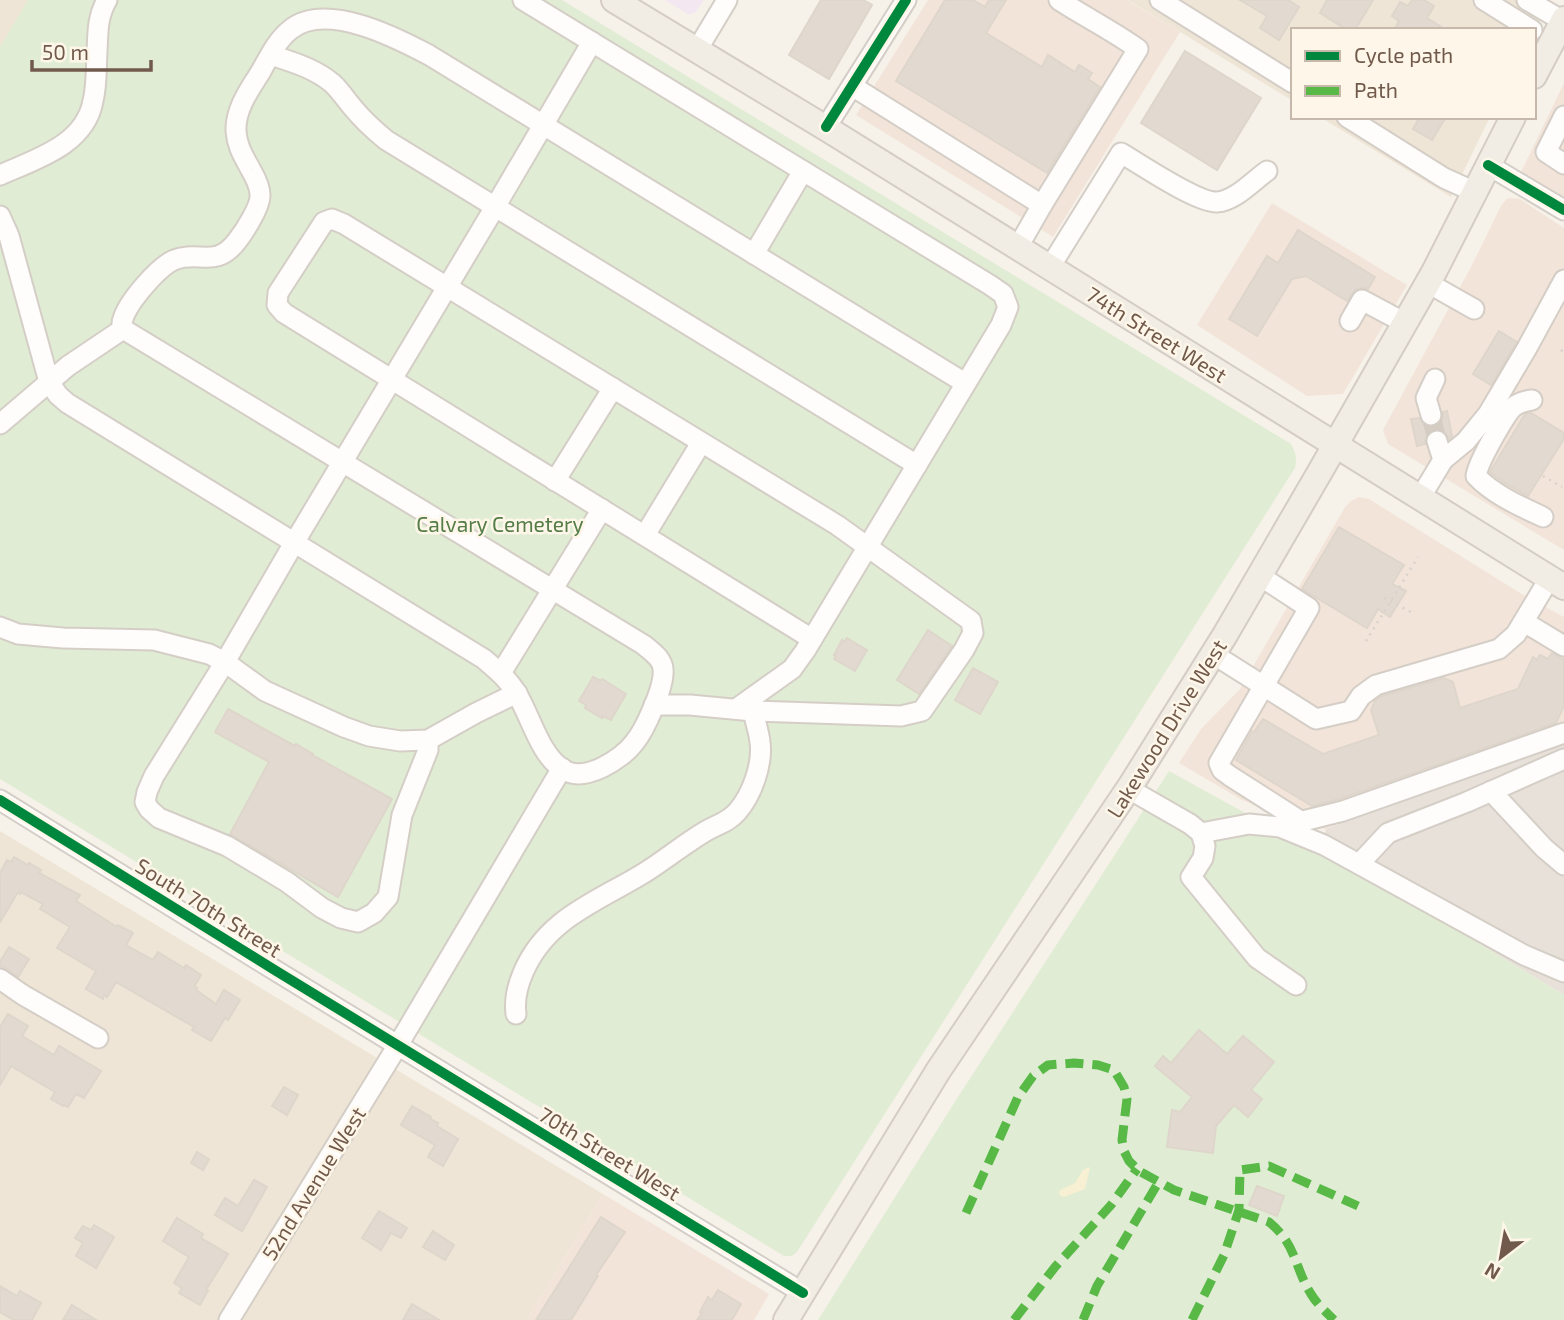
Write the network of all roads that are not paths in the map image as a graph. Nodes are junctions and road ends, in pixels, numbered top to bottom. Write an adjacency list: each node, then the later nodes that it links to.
1 (107, 0): 26 (street)
2 (523, 0): 11 (street)
3 (614, 0): 12 (main road, 74th Street West)
4 (727, 0): 12 (street)
5 (906, 0): 16 (street)
6 (1059, 0): 28 (street)
7 (1161, 0): 15 (street)
8 (1484, 0): 10 (street)
9 (1527, 0): 10 (street)
10 (1549, 28): 14 (main road)
11 (592, 42): 20 (street); 24 (street)
12 (697, 50): 21 (main road, 74th Street West)
13 (271, 55): 20 (street); 29 (street); 41 (street)
14 (1536, 70)
15 (1291, 82)
16 (852, 86): 21 (street); 28 (street)
17 (1564, 116): 22 (street)
18 (1350, 119): 27 (street)
19 (1512, 119): 23 (main road, Lakewood Drive West)
20 (543, 125): 29 (street); 33 (street)
21 (826, 127): 32 (main road, 74th Street West)
22 (1564, 164)
23 (1488, 165): 27 (main road, Lakewood Drive West); 30 (street)
24 (803, 171): 33 (street); 45 (street)
25 (1267, 171): 34 (street)
26 (0, 175)
27 (1475, 192): 36 (main road, Lakewood Drive West)
28 (1042, 205): 32 (street)
29 (495, 206): 37 (street); 53 (street)
30 (1563, 209)
31 (0, 216): 44 (street)
32 (1018, 247): 34 (main road, 74th Street West)
33 (754, 254): 45 (street)
34 (1050, 267): 51 (main road, 74th Street West)
35 (1564, 280): 55 (street)
36 (1428, 283): 38 (street); 40 (main road, Lakewood Drive West)
37 (447, 287): 43 (street); 43 (street); 46 (street)
38 (1474, 309)
39 (1350, 321): 40 (street)
40 (1405, 323): 51 (main road, Lakewood Drive West)
41 (123, 329): 44 (street); 52 (street)
42 (1435, 379): 48 (street)
43 (392, 380): 52 (street); 54 (street)
44 (49, 382): 49 (street); 59 (street)
45 (965, 383): 53 (street)
46 (612, 388): 50 (street); 54 (street)
47 (1532, 400): 57 (street)
48 (1431, 415)
49 (0, 424)
50 (701, 443): 58 (street); 60 (street)
51 (1336, 445): 55 (main road, 74th Street West); 61 (main road, Lakewood Drive West)
52 (342, 462): 59 (street); 63 (street)
53 (916, 465): 60 (street)
54 (555, 481): 56 (street)
55 (1420, 498): 62 (main road, 74th Street West)
56 (602, 509): 58 (street); 63 (street)
57 (1544, 517)
58 (645, 536): 66 (street)
59 (294, 542): 69 (street); 70 (street)
60 (867, 547): 66 (street); 74 (street)
61 (1260, 576): 68 (main road, Lakewood Drive West); 71 (street)
62 (1557, 583): 64 (street)
63 (553, 589): 70 (street); 73 (street)
64 (1524, 622): 67 (street); 71 (street)
65 (0, 627): 69 (street)
66 (812, 639): 74 (street)
67 (1564, 646)
68 (1213, 654): 71 (street); 79 (main road, Lakewood Drive West)
69 (225, 662): 76 (street); 76 (street)
70 (501, 673): 72 (street)
71 (1263, 686): 82 (street)
72 (517, 694): 76 (street); 78 (street)
73 (654, 705): 74 (street); 78 (street)
74 (744, 710): 90 (street)
75 (1564, 733): 82 (street)
76 (428, 740)
77 (1564, 759): 80 (street)
78 (562, 768): 92 (street, 52nd Avenue West)
79 (1129, 789): 84 (street); 93 (main road, Lakewood Drive West)
80 (1491, 791): 85 (street); 86 (street)
81 (0, 800): 92 (street, South 70th Street)
82 (1302, 822): 83 (street)
83 (1280, 827): 84 (street); 85 (street)
84 (1200, 833): 89 (street)
85 (1359, 864): 87 (street)
86 (1564, 865)
87 (1564, 972)
88 (0, 979): 91 (street)
89 (1296, 985)
90 (516, 1014)
91 (98, 1038)
92 (398, 1045): 93 (street, 70th Street West); 94 (street, 52nd Avenue West)
93 (803, 1293): 95 (main road, Lakewood Drive West)
94 (229, 1320)
95 (786, 1320)

